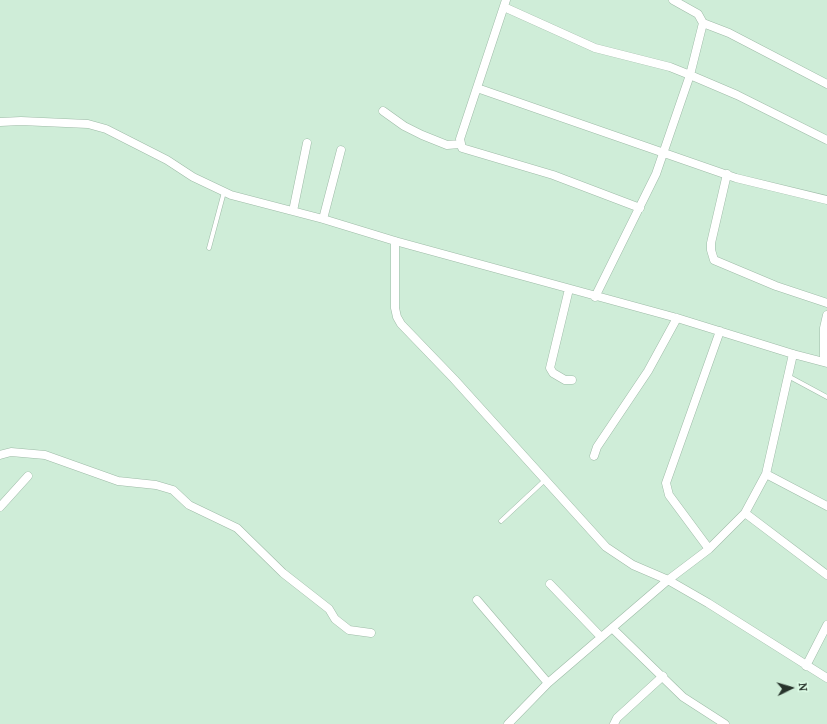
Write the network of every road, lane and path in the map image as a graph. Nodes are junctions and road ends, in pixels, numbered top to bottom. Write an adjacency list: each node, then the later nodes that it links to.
1 (673, 0): 3 (street)
2 (505, 4): 4 (street); 6 (street)
3 (703, 22): 4 (street); 5 (street)
4 (690, 75): 9 (street); 13 (street)
5 (827, 84)
6 (477, 88): 11 (street); 13 (street)
7 (383, 111): 11 (street)
8 (0, 122): 15 (street)
9 (827, 140)
10 (307, 143): 18 (street)
11 (460, 144): 17 (street)
12 (341, 150): 19 (street)
13 (663, 152): 14 (street); 17 (street)
14 (726, 174): 16 (street); 24 (street)
15 (224, 192): 18 (street); 21 (lane)
16 (827, 200)
17 (640, 208): 23 (street)
18 (293, 211): 19 (street)
19 (323, 219): 20 (street)
20 (395, 241): 22 (street); 37 (street)
21 (209, 248)
22 (569, 289): 23 (street); 31 (street)
23 (595, 297): 26 (street)
24 (827, 303)
25 (827, 315): 29 (street)
26 (677, 318): 27 (street); 34 (street)
27 (720, 331): 28 (street); 42 (street)
28 (793, 354): 29 (street); 30 (street)
29 (825, 362)
30 (788, 376): 32 (lane); 35 (street)
31 (572, 380)
32 (827, 397)
33 (0, 455): 49 (street)
34 (594, 456)
35 (766, 474): 38 (street); 40 (street)
36 (28, 476): 39 (street)
37 (545, 480): 41 (lane); 44 (street)
38 (827, 506)
39 (0, 507)
40 (745, 513): 42 (street); 43 (street)
41 (501, 521)
42 (708, 549): 44 (street)
43 (827, 576)
44 (668, 580): 48 (street); 51 (street)
45 (550, 584): 50 (street)
46 (476, 600): 54 (street)
47 (827, 625): 51 (street)
48 (612, 628): 50 (street); 52 (street)
49 (371, 633)
50 (601, 637): 54 (street)
51 (806, 666): 53 (street)
52 (663, 676): 56 (street); 57 (street)
53 (827, 678)
54 (548, 683): 55 (street)
55 (508, 724)
56 (614, 724)
57 (725, 724)

